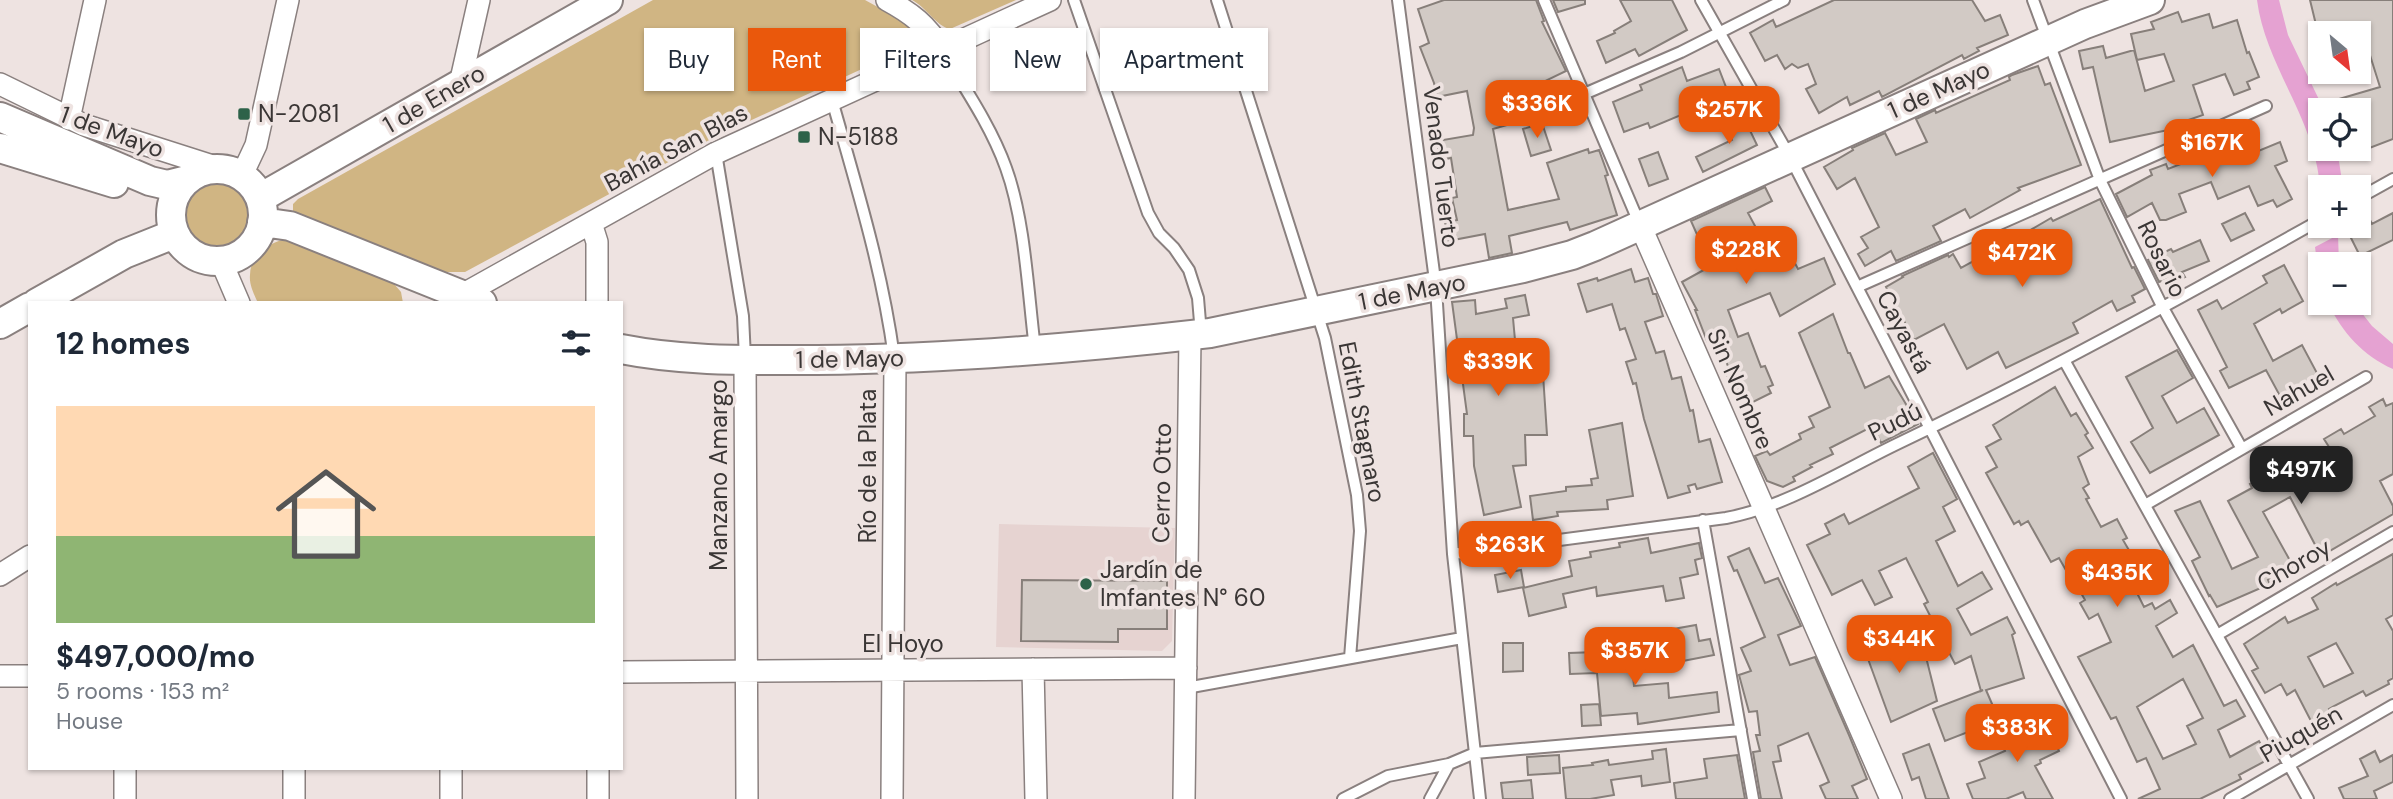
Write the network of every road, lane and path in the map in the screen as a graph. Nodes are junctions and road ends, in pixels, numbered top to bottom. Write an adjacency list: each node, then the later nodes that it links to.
1 (95, 0): 27 (street)
2 (288, 0): 31 (street)
3 (479, 0): 20 (street)
4 (608, 0): 20 (street, 1 de Enero)
5 (887, 0): 15 (street)
6 (1050, 0): 17 (street, Bahía San Blas)
7 (1074, 0): 52 (lane)
8 (1217, 0): 50 (lane, Edith Stagnaro)
9 (1398, 0): 43 (lane, Venado Tuerto)
10 (1544, 0): 23 (lane, Sin Nombre)
11 (1701, 0): 16 (lane, Cayastá)
12 (1784, 0): 16 (lane)
13 (2033, 0): 18 (lane, Rosario)
14 (2150, 0): 18 (street, 1 de Mayo)
15 (927, 28)
16 (1719, 32): 23 (lane); 30 (lane, Cayastá)
17 (976, 34)
18 (2049, 40): 30 (street, 1 de Mayo); 34 (lane, Rosario)
19 (0, 84): 27 (street, 1 de Mayo)
20 (460, 84): 36 (street, 1 de Enero)
21 (860, 87): 24 (street, Bahía San Blas)
22 (966, 91): 54 (lane)
23 (1584, 94): 38 (lane, Sin Nombre)
24 (832, 100): 29 (street, Bahía San Blas); 55 (lane, Río de la Plata)
25 (2266, 106): 34 (lane)
26 (0, 117): 33 (street, 1 de Mayo)
27 (69, 119): 31 (street, 1 de Mayo)
28 (0, 148): 39 (street, 1 de Mayo)
29 (716, 153): 37 (street, Bahía San Blas); 56 (lane, Manzano Amargo)
30 (1790, 157): 38 (street, 1 de Mayo); 42 (lane, Cayastá)
31 (235, 174): 33 (street); 36 (street)
32 (2393, 179): 35 (lane)
33 (187, 180): 39 (street)
34 (2100, 180): 42 (lane); 49 (lane, Rosario)
35 (2371, 191)
36 (261, 210): 41 (street); 44 (street)
37 (592, 223): 44 (street, Bahía San Blas); 47 (street)
38 (1640, 225): 43 (street, 1 de Mayo); 62 (street, Sin Nombre)
39 (172, 227): 41 (street); 45 (street)
40 (2308, 227): 49 (lane, Pudú)
41 (221, 261): 46 (street)
42 (1857, 287): 59 (lane, Cayastá)
43 (1436, 288): 50 (street, 1 de Mayo); 65 (lane, Venado Tuerto)
44 (464, 300)
45 (41, 301)
46 (238, 301)
47 (597, 301)
48 (28, 308): 51 (street)
49 (2162, 309): 57 (lane, Pudú); 60 (lane, Rosario)
50 (1316, 310): 52 (street, 1 de Mayo); 70 (lane, Edith Stagnaro)
51 (0, 324)
52 (1195, 335): 54 (street, 1 de Mayo); 77 (street, Cerro Otto)
53 (623, 349): 56 (street, 1 de Mayo)
54 (1035, 349): 55 (street, 1 de Mayo)
55 (895, 359): 56 (street, 1 de Mayo); 72 (street, Río de la Plata)
56 (745, 360): 73 (street, Manzano Amargo)
57 (2064, 360): 59 (lane, Pudú); 61 (lane)
58 (2366, 377): 60 (lane, Nahuel)
59 (1931, 428): 62 (lane, Pudú); 100 (lane, Cayastá)
60 (2242, 449): 61 (lane, Nahuel)
61 (2144, 505): 68 (lane)
62 (1764, 509): 63 (lane, Pudú); 99 (street, Sin Nombre)
63 (1703, 520): 65 (lane, Pudú); 79 (lane)
64 (2393, 532): 68 (lane, Choroy)
65 (1452, 554): 69 (lane, Venado Tuerto)
66 (28, 557): 67 (street)
67 (0, 575)
68 (2217, 635): 82 (lane)
69 (1462, 638): 70 (lane, El Hoyo); 80 (lane, Venado Tuerto)
70 (1350, 658): 77 (lane, El Hoyo)
71 (1033, 669): 72 (street, El Hoyo); 77 (street, El Hoyo); 93 (street)
72 (892, 670): 73 (street, El Hoyo); 92 (street, Río de la Plata)
73 (746, 671): 74 (street, El Hoyo); 91 (street, Manzano Amargo)
74 (623, 672)
75 (0, 676): 76 (street)
76 (28, 676)
77 (1186, 678): 94 (street, Cerro Otto)
78 (2393, 705): 82 (lane, Piuquén)
79 (1741, 730): 80 (lane); 98 (lane)
80 (1475, 753): 81 (lane); 97 (lane, Venado Tuerto)
81 (1449, 764): 95 (lane); 96 (lane)
82 (2289, 765): 101 (lane, Piuquén); 102 (lane)
83 (125, 770): 87 (street)
84 (294, 770): 88 (street)
85 (451, 770): 89 (street)
86 (598, 770): 90 (street)
87 (125, 799)
88 (294, 799)
89 (451, 799)
90 (598, 799)
91 (747, 799)
92 (892, 799)
93 (1036, 799)
94 (1184, 799)
95 (1343, 799)
96 (1430, 799)
97 (1480, 799)
98 (1753, 799)
99 (1891, 799)
100 (2121, 799)
101 (2230, 799)
102 (2308, 799)

